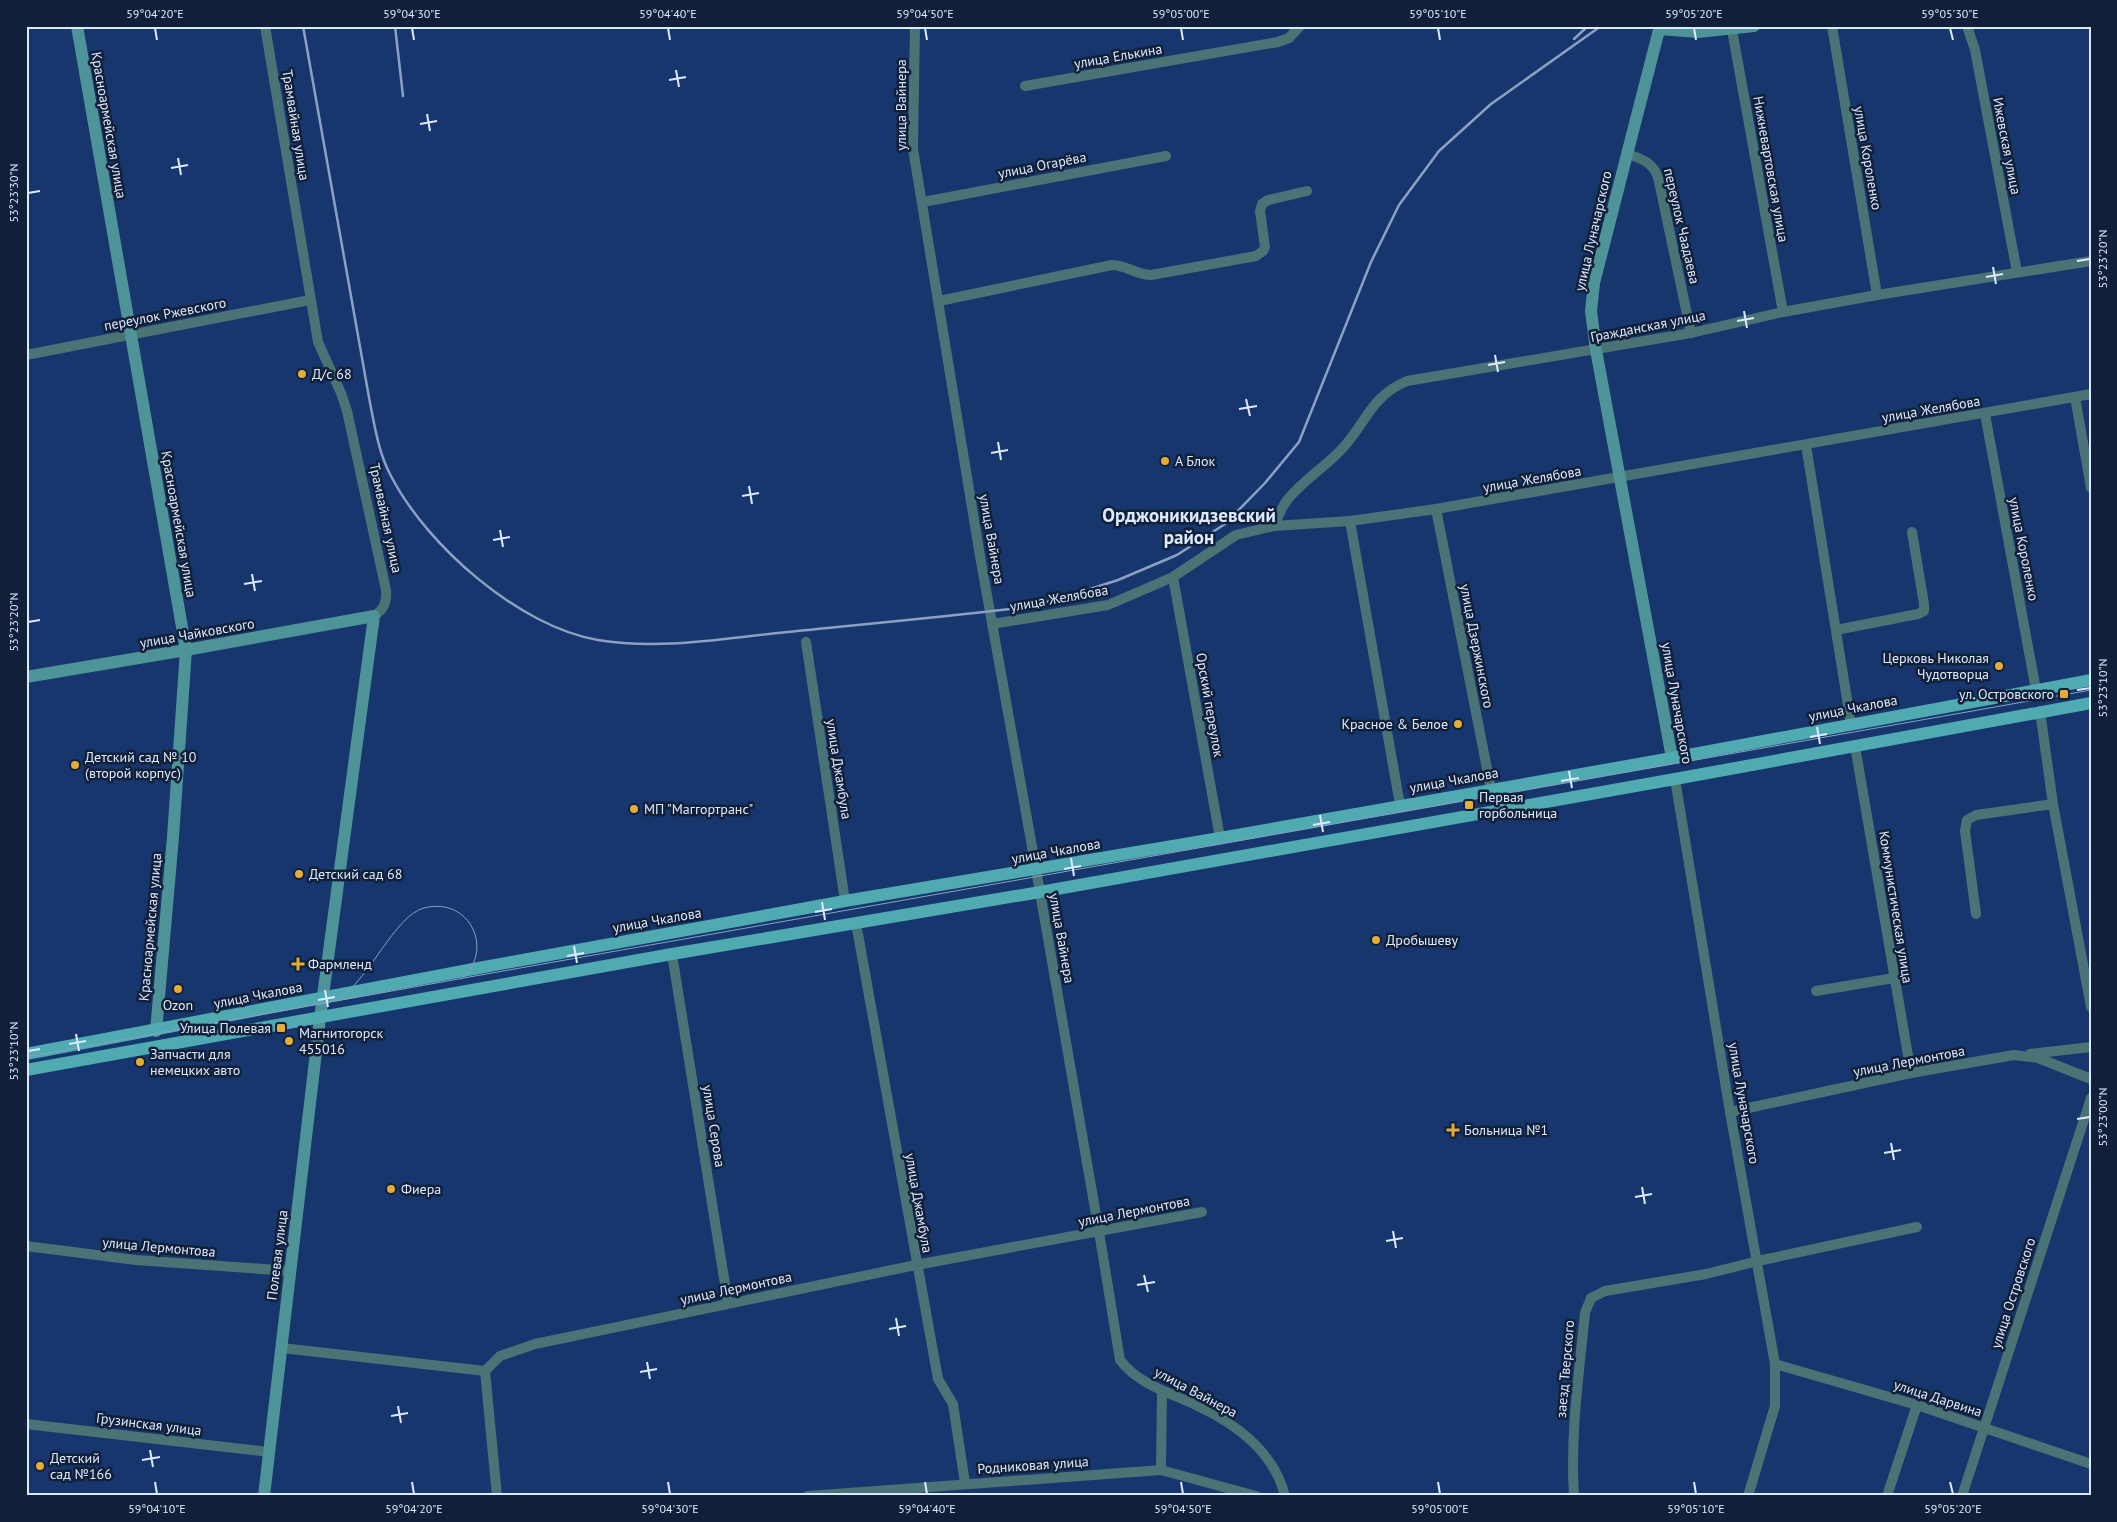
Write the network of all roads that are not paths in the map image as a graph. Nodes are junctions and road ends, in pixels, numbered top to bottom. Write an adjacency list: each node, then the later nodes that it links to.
1 (77, 26): 22 (street, Красноармейская улица)
2 (265, 26): 18 (street, Трамвайная улица)
3 (915, 26): 14 (street, улица Вайнера)
4 (1300, 26): 10 (street, улица Елькина)
5 (1754, 26): 9 (street)
6 (1832, 26): 17 (street, улица Короленко)
7 (1967, 26): 16 (street, Ижевская улица)
8 (1660, 27): 9 (street); 11 (street)
9 (1732, 30): 20 (street, Нижневартовская улица)
10 (1025, 86)
11 (1628, 154): 21 (street, переулок Чаадаева); 23 (street, улица Луначарского)
12 (1166, 156): 14 (street, улица Огарёва)
13 (1307, 191): 19 (street)
14 (923, 202): 19 (street, улица Вайнера)
15 (2091, 261): 16 (street, Гражданская улица)
16 (2017, 272): 17 (street, Гражданская улица)
17 (1877, 295): 20 (street, Гражданская улица)
18 (310, 300): 22 (street, переулок Ржевского); 36 (street, Трамвайная улица)
19 (939, 301): 37 (street, улица Вайнера)
20 (1783, 312): 21 (street, Гражданская улица)
21 (1691, 333): 23 (street, Гражданская улица)
22 (132, 334): 24 (street, переулок Ржевского); 40 (street, Красноармейская улица)
23 (1596, 350): 29 (street, улица Луначарского); 33 (street, Гражданская улица)
24 (26, 355)
25 (2091, 394): 26 (street, улица Желябова)
26 (2076, 397): 27 (street, улица Желябова); 30 (street)
27 (1985, 414): 28 (street, улица Желябова); 43 (street, улица Короленко)
28 (1806, 446): 29 (street, улица Желябова); 38 (street)
29 (1620, 478): 31 (street, улица Желябова); 48 (street, улица Луначарского)
30 (2091, 488)
31 (1436, 509): 32 (street, улица Желябова); 50 (street, улица Дзержинского)
32 (1350, 521): 33 (street, улица Желябова); 52 (street)
33 (1274, 526): 35 (street, улица Желябова)
34 (1912, 532): 38 (street)
35 (1173, 577): 37 (street, улица Желябова); 53 (street, Орский переулок)
36 (374, 616): 40 (street, улица Чайковского); 62 (street, Трамвайная улица)
37 (992, 624): 54 (street, улица Вайнера)
38 (1836, 630): 46 (street)
39 (806, 642): 56 (street, улица Джамбула)
40 (186, 650): 41 (street, улица Чайковского); 65 (street, Красноармейская улица)
41 (26, 677)
42 (2091, 680): 43 (main road, улица Чкалова)
43 (2036, 690): 46 (main road, улица Чкалова)
44 (2091, 703): 45 (main road)
45 (2040, 711): 47 (main road); 51 (street)
46 (1851, 724): 48 (main road, улица Чкалова)
47 (1855, 746): 49 (main road); 60 (street, Коммунистическая улица)
48 (1672, 758): 49 (main road, улица Луначарского); 50 (main road, улица Чкалова)
49 (1676, 779): 55 (main road); 73 (street, улица Луначарского)
50 (1491, 788): 52 (main road, улица Чкалова)
51 (2053, 804): 57 (street); 63 (street)
52 (1400, 805): 53 (main road, улица Чкалова)
53 (1220, 838): 54 (main road, улица Чкалова)
54 (1036, 869): 55 (street, улица Вайнера); 56 (main road, улица Чкалова)
55 (1040, 892): 58 (main road); 76 (street, улица Вайнера)
56 (845, 901): 62 (main road, улица Чкалова)
57 (1976, 914)
58 (856, 923): 59 (main road); 79 (street, улица Джамбула)
59 (672, 954): 64 (main road); 81 (street, улица Серова)
60 (1894, 978): 61 (street); 70 (street, Коммунистическая улица)
61 (1816, 991)
62 (323, 998): 64 (street, Трамвайная улица); 65 (main road, улица Чкалова)
63 (2091, 1007)
64 (320, 1018): 69 (main road); 80 (street, Полевая улица)
65 (156, 1031): 67 (main road, улица Чкалова)
66 (2091, 1047): 68 (street)
67 (26, 1054)
68 (2024, 1055): 70 (street, улица Лермонтова); 71 (street, улица Лермонтова)
69 (26, 1070)
70 (1911, 1074): 73 (street, улица Лермонтова)
71 (2091, 1079)
72 (2091, 1098): 88 (street, улица Островского)
73 (1730, 1112): 78 (street, улица Луначарского)
74 (1202, 1212): 76 (street, улица Лермонтова)
75 (1917, 1227): 78 (street)
76 (1099, 1232): 79 (street, улица Лермонтова); 85 (street, улица Вайнера)
77 (26, 1246): 80 (street, улица Лермонтова)
78 (1758, 1261): 83 (street, улица Луначарского); 98 (street, заезд Тверского)
79 (916, 1265): 81 (street, улица Лермонтова); 92 (street, улица Джамбула)
80 (291, 1271): 82 (street, Полевая улица)
81 (728, 1303): 84 (street, улица Лермонтова)
82 (282, 1348): 84 (street); 89 (street, Полевая улица)
83 (1775, 1364): 86 (street, улица Дарвина); 99 (street, улица Луначарского)
84 (485, 1371): 94 (street)
85 (1162, 1392): 91 (street); 97 (street, улица Вайнера)
86 (1917, 1405): 88 (street, улица Дарвина); 100 (street)
87 (26, 1424): 89 (street, Грузинская улица)
88 (1984, 1428): 90 (street, улица Дарвина); 101 (street, улица Островского)
89 (269, 1452): 93 (street, Полевая улица)
90 (2091, 1464)
91 (1161, 1470): 92 (street, Родниковая улица); 96 (street, Родниковая улица)
92 (965, 1484): 95 (street, Родниковая улица)
93 (264, 1496)
94 (497, 1496)
95 (808, 1496)
96 (1256, 1496)
97 (1285, 1496)
98 (1574, 1496)
99 (1748, 1496)
100 (1887, 1496)
101 (1962, 1496)

